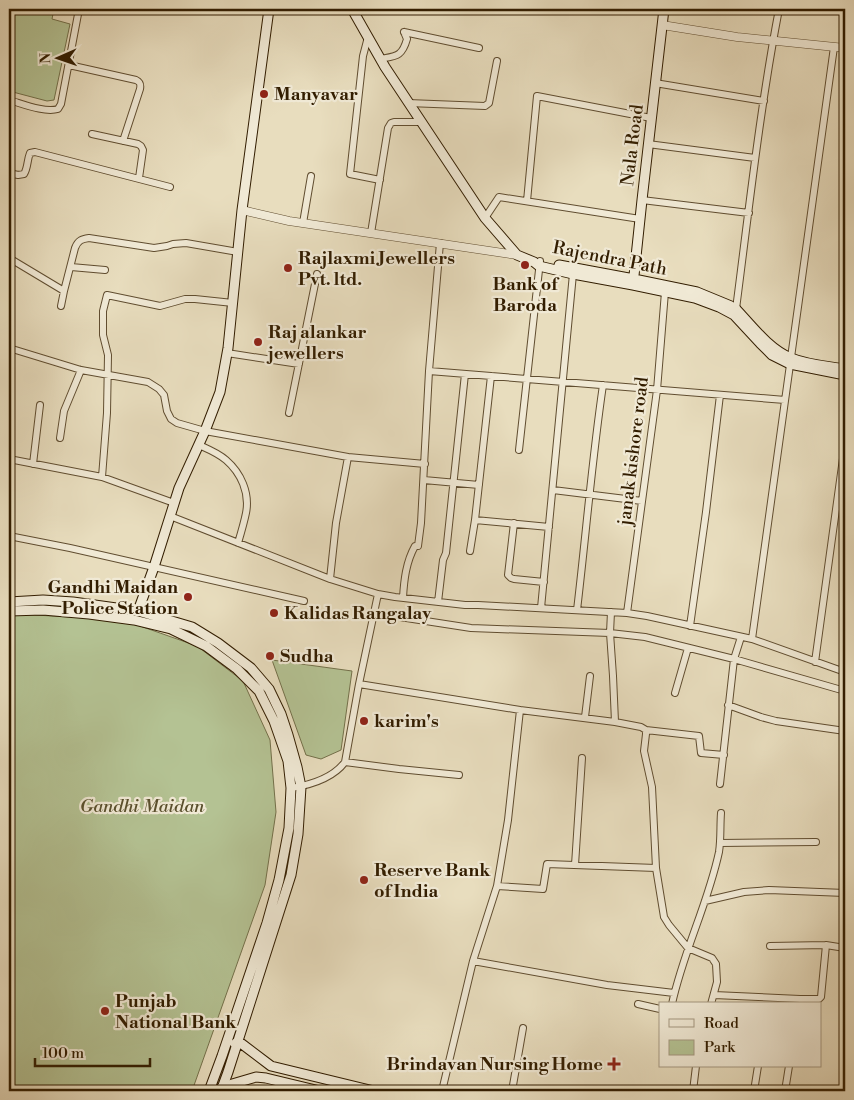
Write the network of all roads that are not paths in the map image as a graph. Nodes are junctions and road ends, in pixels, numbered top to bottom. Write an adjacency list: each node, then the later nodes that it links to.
1 (79, 9): 14 (street)
2 (268, 9): 32 (main road)
3 (352, 9): 7 (main road)
4 (664, 9): 6 (main road, Nala Road)
5 (779, 9): 8 (street)
6 (662, 24): 8 (street); 15 (main road, Nala Road)
7 (368, 37): 12 (main road); 28 (street)
8 (773, 41): 9 (street); 17 (street)
9 (834, 47): 11 (street); 56 (street)
10 (479, 48): 12 (street)
11 (845, 48)
12 (380, 59): 18 (main road)
13 (497, 61): 18 (street)
14 (69, 65): 16 (street); 22 (street)
15 (656, 83): 17 (street); 19 (main road, Nala Road)
16 (9, 100)
17 (764, 101): 24 (street)
18 (408, 102): 20 (main road)
19 (652, 118): 23 (main road, Nala Road); 31 (street)
20 (421, 122): 28 (street); 34 (main road)
21 (92, 134): 22 (street)
22 (123, 141): 27 (street)
23 (648, 144): 24 (street); 30 (main road, Nala Road)
24 (755, 158): 33 (street)
25 (9, 173): 27 (street)
26 (311, 176): 36 (street)
27 (138, 178): 29 (street)
28 (380, 180): 37 (street)
29 (170, 187)
30 (642, 200): 33 (street); 35 (main road, Nala Road)
31 (527, 201): 34 (street); 35 (street)
32 (242, 210): 36 (street); 39 (main road)
33 (749, 213): 53 (street)
34 (485, 218): 40 (main road)
35 (640, 218): 47 (main road, Nala Road)
36 (303, 223): 37 (street)
37 (371, 233): 38 (street)
38 (440, 244): 40 (street); 60 (street)
39 (238, 252): 43 (street); 51 (main road)
40 (517, 255): 42 (main road)
41 (9, 258): 48 (street)
42 (538, 263): 46 (main road, Rajendra Path); 47 (main road, Rajendra Path); 65 (street)
43 (71, 267): 44 (street); 48 (street)
44 (105, 270)
45 (317, 274): 57 (street)
46 (574, 274): 47 (main road, Rajendra Path); 66 (street)
47 (634, 282): 49 (main road, Rajendra Path); 50 (main road, Rajendra Path)
48 (64, 291): 52 (street)
49 (665, 292): 50 (main road, Rajendra Path); 68 (street, janak kishore road)
50 (696, 295): 53 (main road, Rajendra Path); 56 (main road, Rajendra Path)
51 (233, 303): 55 (main road); 62 (street)
52 (61, 306)
53 (736, 309): 56 (main road, Rajendra Path)
54 (9, 348): 59 (street)
55 (227, 353): 57 (street); 73 (main road)
56 (790, 361): 58 (main road, Rajendra Path); 63 (main road, Rajendra Path); 70 (street)
57 (299, 364): 72 (street)
58 (845, 369)
59 (81, 370): 62 (street); 74 (street)
60 (429, 372): 61 (street); 81 (street)
61 (466, 374): 64 (street); 84 (street)
62 (108, 375): 73 (street); 82 (street)
63 (845, 375)
64 (491, 376): 65 (street); 85 (street)
65 (527, 379): 66 (street); 77 (street)
66 (563, 382): 67 (street); 86 (street)
67 (603, 384): 68 (street); 87 (street)
68 (657, 390): 69 (street); 88 (street, janak kishore road)
69 (720, 395): 70 (street); 112 (street)
70 (785, 400): 115 (street)
71 (40, 406): 80 (street)
72 (290, 413)
73 (205, 431): 76 (main road); 78 (street)
74 (60, 438)
75 (845, 444): 118 (street)
76 (199, 445): 89 (main road); 95 (street)
77 (519, 450)
78 (348, 457): 81 (street); 98 (street)
79 (9, 459): 80 (street)
80 (32, 464): 82 (street)
81 (425, 464): 83 (street)
82 (102, 478): 89 (street)
83 (424, 480): 84 (street); 101 (street)
84 (453, 483): 85 (street); 104 (street)
85 (479, 485): 91 (street)
86 (553, 490): 87 (street); 93 (street)
87 (590, 495): 88 (street); 106 (street)
88 (642, 502): 110 (street, janak kishore road)
89 (174, 503): 90 (main road)
90 (170, 516): 95 (street); 97 (main road)
91 (475, 520): 92 (street); 96 (street)
92 (514, 523): 93 (street); 99 (street)
93 (549, 527): 99 (street)
94 (9, 536): 97 (street)
95 (238, 543): 98 (street)
96 (470, 551)
97 (154, 568): 102 (street); 111 (main road)
98 (330, 579): 100 (street)
99 (544, 582): 105 (street)
100 (378, 594): 101 (street); 109 (street)
101 (403, 598): 104 (street)
102 (304, 601)
103 (9, 602): 111 (main road)
104 (438, 602): 105 (street)
105 (541, 608): 106 (street)
106 (577, 610): 108 (street)
107 (9, 611): 111 (main road)
108 (611, 612): 110 (street); 113 (street)
109 (374, 613): 113 (street); 121 (street)
110 (627, 613): 112 (street)
111 (136, 616): 135 (main road)
112 (690, 626): 114 (street)
113 (610, 633): 116 (street); 127 (street)
114 (741, 637): 115 (street); 117 (street)
115 (752, 639): 118 (street)
116 (688, 648): 117 (street); 123 (street)
117 (734, 659): 122 (street); 124 (street)
118 (815, 662): 119 (street)
119 (845, 672)
120 (590, 676): 126 (street)
121 (359, 684): 125 (street); 132 (street)
122 (845, 691)
123 (675, 694)
124 (728, 705): 129 (street); 130 (street)
125 (520, 710): 126 (street); 141 (street)
126 (585, 718): 127 (street)
127 (615, 722): 128 (street)
128 (646, 730): 130 (street); 140 (street)
129 (845, 731)
130 (724, 755): 134 (street)
131 (582, 758): 139 (street)
132 (345, 762): 133 (street); 135 (street)
133 (459, 775)
134 (720, 784)
135 (296, 787): 158 (main road); 159 (main road)
136 (721, 813): 138 (street)
137 (816, 842): 138 (street)
138 (720, 843): 143 (street)
139 (575, 865): 140 (street); 141 (street)
140 (656, 868): 146 (street)
141 (497, 886): 148 (street)
142 (845, 893): 143 (street)
143 (705, 901): 146 (street)
144 (826, 945): 145 (street); 147 (street); 154 (street)
145 (770, 946)
146 (688, 948): 149 (street); 150 (street)
147 (845, 948)
148 (473, 961): 149 (street); 167 (street)
149 (674, 993): 152 (street)
150 (714, 994): 151 (street); 153 (street)
151 (767, 1001): 154 (street)
152 (672, 1002)
153 (712, 1002)
154 (800, 1002)
155 (638, 1004): 156 (street)
156 (659, 1009)
157 (523, 1028): 168 (street)
158 (238, 1041): 159 (main road); 163 (main road); 164 (main road)
159 (222, 1056): 165 (main road)
160 (696, 1068): 169 (street)
161 (758, 1068): 170 (street)
162 (789, 1068): 171 (street)
163 (221, 1089): 166 (main road)
164 (369, 1090)
165 (209, 1091)
166 (320, 1091)
167 (442, 1091)
168 (512, 1091)
169 (693, 1091)
170 (754, 1091)
171 (785, 1091)

